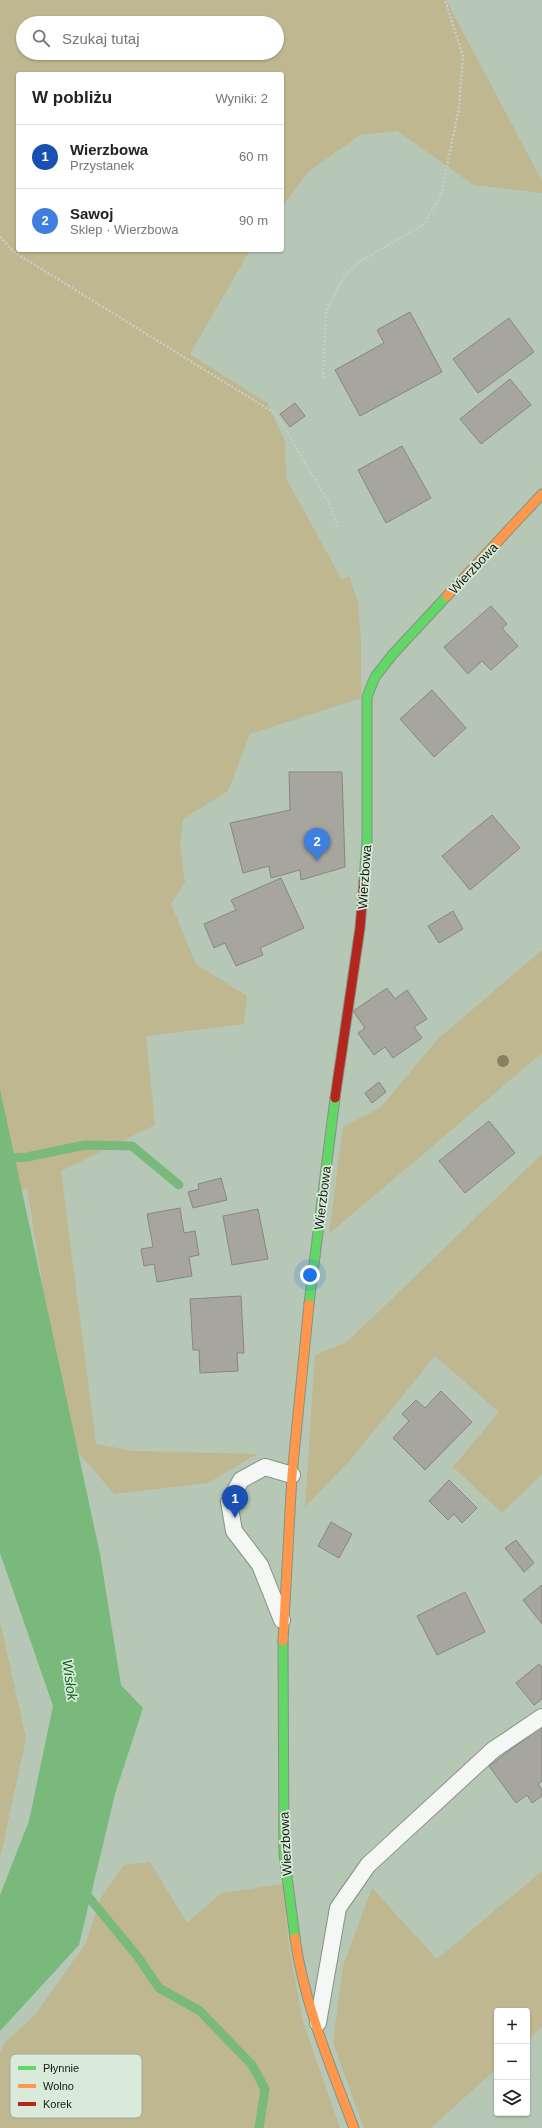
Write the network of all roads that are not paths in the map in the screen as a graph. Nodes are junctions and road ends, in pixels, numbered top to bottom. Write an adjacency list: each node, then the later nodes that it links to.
1 (542, 494): 2 (street, Wierzbowa)
2 (292, 1475): 3 (street, Wierzbowa); 3 (lane)
3 (283, 1624): 5 (street, Wierzbowa)
4 (542, 1717): 5 (lane)
5 (317, 2028): 6 (street, Wierzbowa)
6 (354, 2128)

